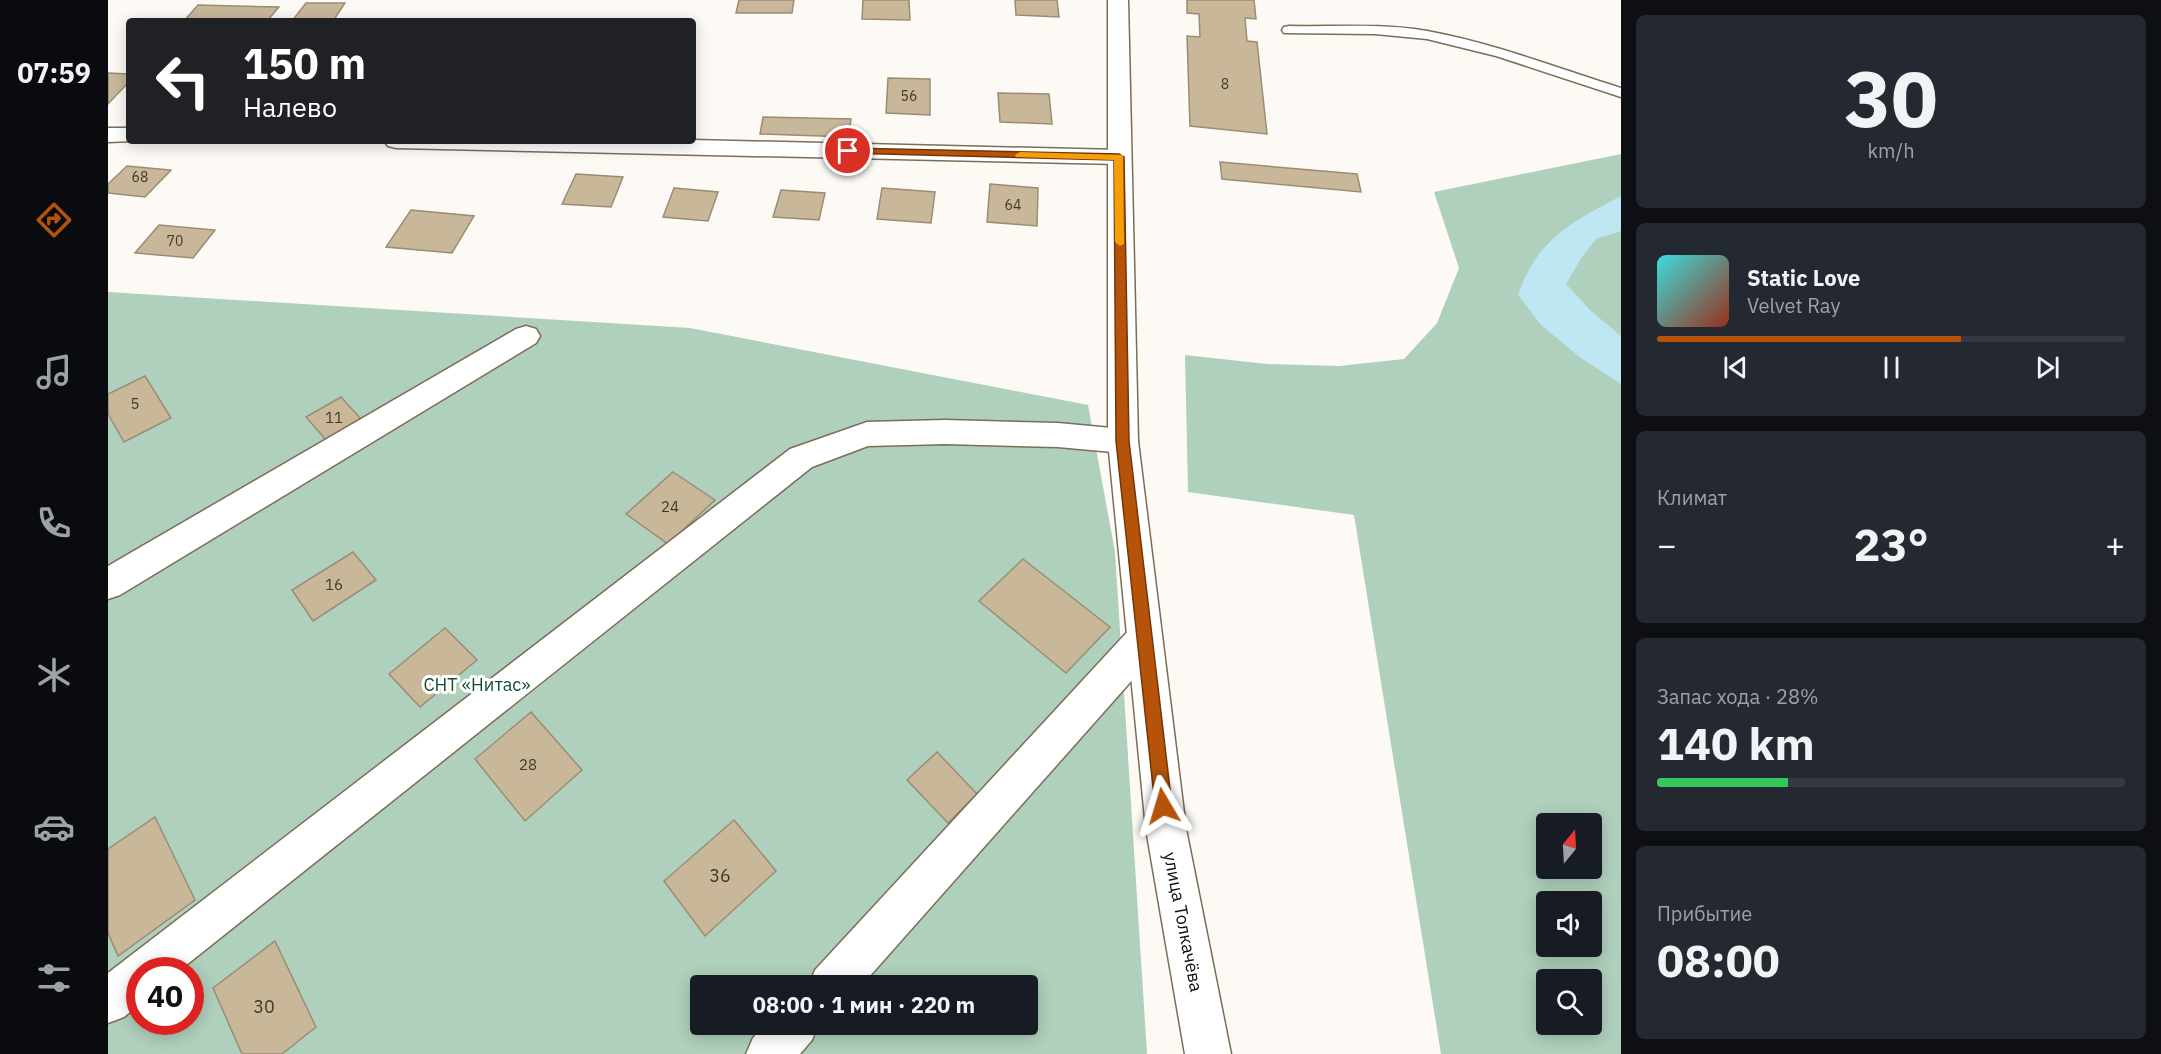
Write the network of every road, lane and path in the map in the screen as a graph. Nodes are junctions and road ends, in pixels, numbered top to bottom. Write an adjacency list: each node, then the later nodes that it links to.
1 (1118, 0): 7 (street, улица Толкачёва)
2 (1289, 30): 3 (lane)
3 (1621, 93)
4 (108, 135): 5 (street)
5 (126, 135)
6 (532, 144): 7 (street)
7 (1119, 157): 9 (street, улица Толкачёва)
8 (526, 336): 10 (street)
9 (1123, 441): 11 (street, улица Толкачёва); 12 (street)
10 (108, 584)
11 (1144, 640): 13 (street); 18 (street, улица Толкачёва)
12 (164, 957)
13 (841, 975)
14 (126, 987): 15 (street)
15 (108, 1001)
16 (786, 1035): 17 (street)
17 (769, 1054)
18 (1208, 1054)

